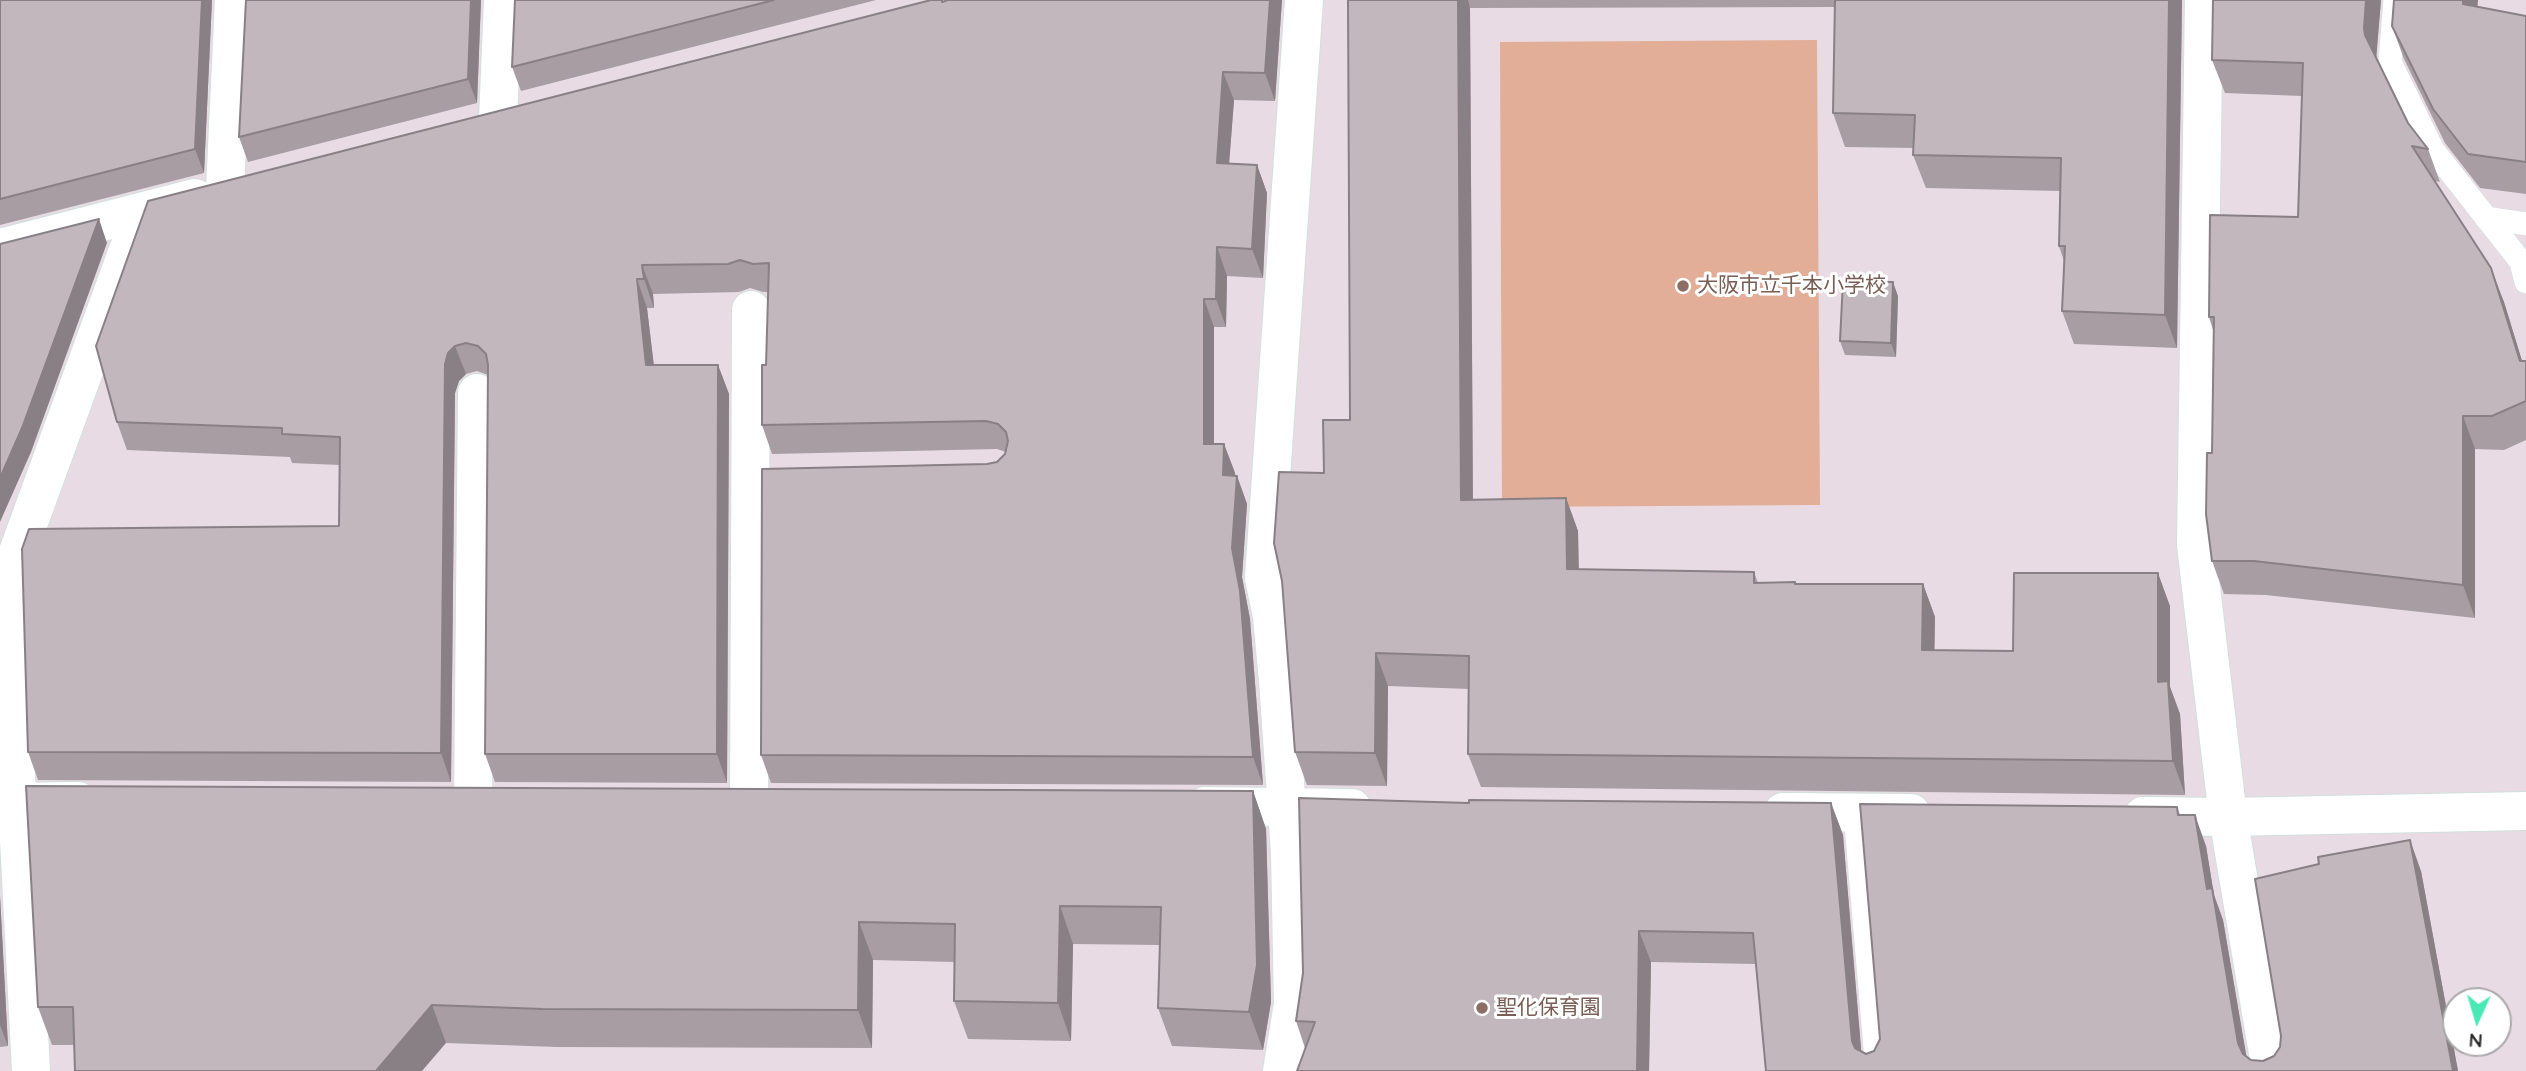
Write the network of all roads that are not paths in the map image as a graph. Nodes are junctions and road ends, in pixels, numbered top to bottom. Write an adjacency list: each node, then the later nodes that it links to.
1 (234, 0): 10 (street)
2 (503, 0): 7 (street)
3 (1304, 0): 25 (street)
4 (2204, 0): 32 (street)
5 (2395, 0): 12 (lane)
6 (538, 110): 7 (street)
7 (498, 120): 8 (street)
8 (459, 130)
9 (264, 180): 10 (street)
10 (225, 190): 11 (street)
11 (142, 212): 14 (street); 20 (street)
12 (2486, 218): 13 (lane); 15 (lane)
13 (2526, 224)
14 (0, 248)
15 (2526, 282)
16 (751, 310): 19 (street)
17 (477, 393): 22 (street)
18 (791, 475): 19 (street)
19 (750, 476): 23 (street)
20 (8, 801): 21 (street); 33 (street)
21 (114, 802)
22 (514, 803)
23 (749, 804)
24 (1177, 806): 25 (street)
25 (1287, 807): 26 (street); 34 (street)
26 (1384, 808)
27 (2526, 811): 32 (street)
28 (1744, 812): 29 (street)
29 (1855, 813): 30 (street); 35 (lane)
30 (1952, 814)
31 (2104, 816): 32 (street)
32 (2228, 817): 36 (street)
33 (31, 1071)
34 (1282, 1071)
35 (1877, 1071)
36 (2271, 1071)

